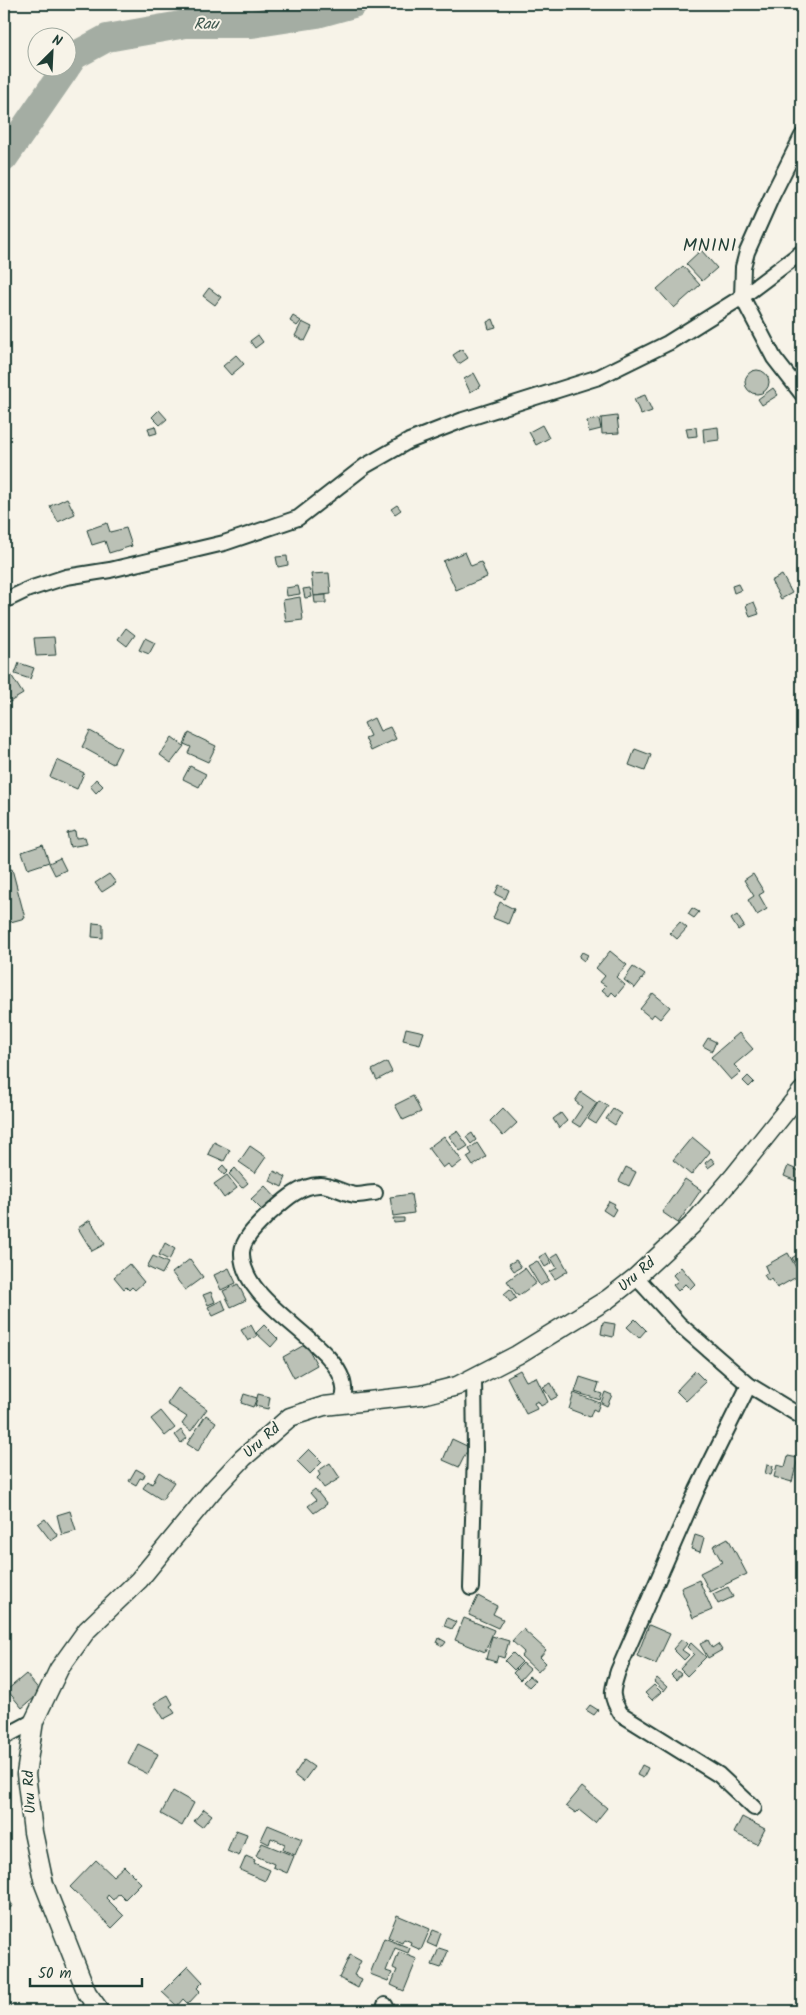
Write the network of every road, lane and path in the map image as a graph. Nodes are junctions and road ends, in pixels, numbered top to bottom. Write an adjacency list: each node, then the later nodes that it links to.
1 (802, 136): 3 (street)
2 (802, 252): 3 (street)
3 (742, 297): 4 (street); 5 (street)
4 (802, 394)
5 (4, 601)
6 (802, 1091): 8 (street, Uru Rd)
7 (375, 1193): 11 (street)
8 (636, 1277): 9 (street, Uru Rd); 10 (street)
9 (474, 1378): 11 (street, Uru Rd); 13 (street)
10 (750, 1385): 12 (street); 16 (street)
11 (342, 1403): 14 (street, Uru Rd)
12 (802, 1417)
13 (472, 1588)
14 (34, 1721): 15 (street); 17 (street, Uru Rd)
15 (4, 1737)
16 (754, 1808)
17 (100, 2011)

